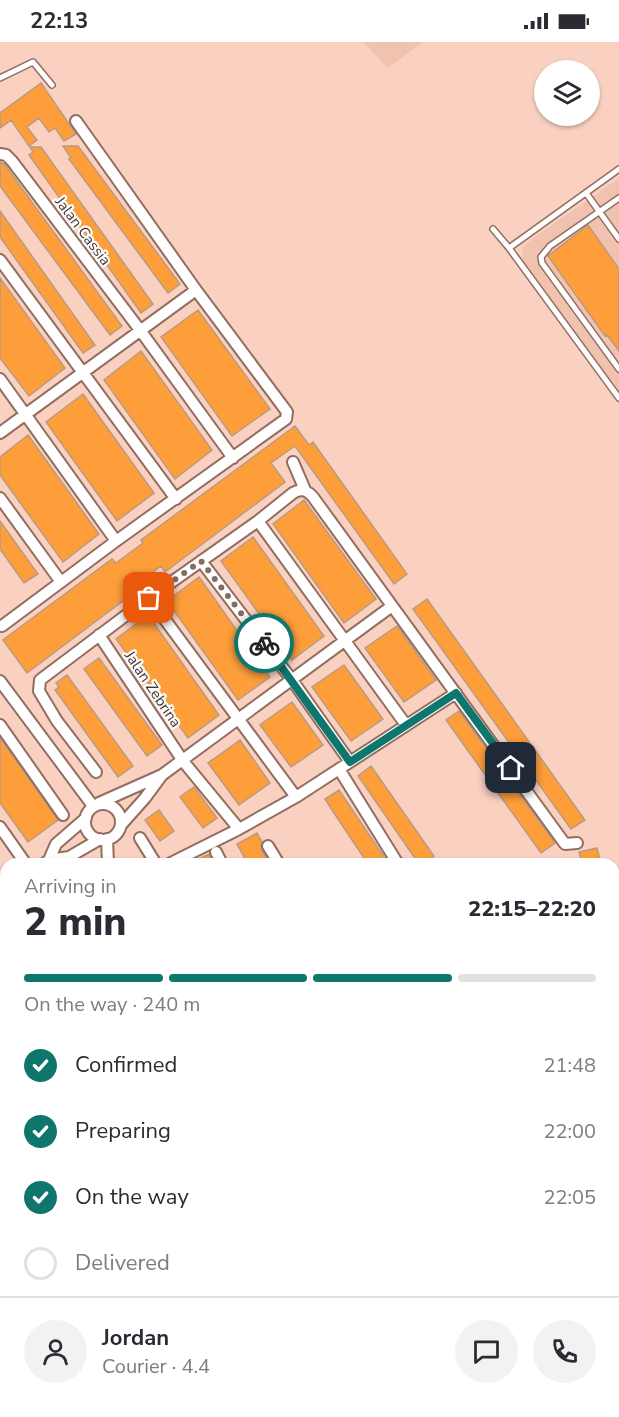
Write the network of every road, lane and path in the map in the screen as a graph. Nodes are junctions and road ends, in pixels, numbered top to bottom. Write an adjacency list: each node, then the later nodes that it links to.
1 (0, 78): 2 (lane)
2 (52, 85)
3 (76, 121): 13 (street)
4 (0, 154): 14 (street, Jalan Cassia)
5 (619, 169): 6 (lane)
6 (586, 192): 8 (lane); 11 (lane)
7 (619, 198): 8 (lane)
8 (599, 212): 10 (lane); 15 (lane)
9 (493, 229): 11 (lane)
10 (619, 239)
11 (509, 248): 18 (lane)
12 (0, 260): 16 (street)
13 (196, 290): 14 (street); 21 (street)
14 (140, 330): 16 (street); 21 (street, Jalan Cassia)
15 (619, 369)
16 (82, 371): 19 (street); 25 (street)
17 (0, 379): 19 (street)
18 (619, 398)
19 (26, 414): 20 (street); 27 (street)
20 (0, 433)
21 (233, 458): 25 (street)
22 (293, 462): 23 (street)
23 (305, 490): 26 (street); 31 (street)
24 (0, 498): 29 (street)
25 (176, 499): 27 (street)
26 (258, 521): 28 (street); 34 (street)
27 (116, 541): 29 (street)
28 (201, 561): 30 (street); 35 (street)
29 (61, 582): 32 (street)
30 (149, 598): 33 (street); 38 (street)
31 (392, 606): 34 (street); 37 (street)
32 (0, 626)
33 (99, 635): 41 (street, Jalan Zebrina); 44 (street)
34 (345, 642): 35 (street); 40 (street)
35 (292, 680): 38 (street); 42 (street)
36 (0, 681): 47 (street)
37 (456, 693): 40 (street); 55 (street)
38 (237, 720): 41 (street); 46 (street)
39 (0, 725): 48 (street)
40 (406, 725): 42 (street)
41 (183, 760): 45 (street); 52 (street, Jalan Zebrina)
42 (350, 762): 43 (street)
43 (339, 769): 46 (street); 66 (street)
44 (96, 772)
45 (162, 775): 47 (street); 50 (street)
46 (296, 797): 52 (street)
47 (96, 805): 49 (street); 50 (street)
48 (63, 815)
49 (86, 818): 54 (street); 59 (street)
50 (121, 825): 54 (street)
51 (0, 827): 58 (street)
52 (239, 830): 63 (street)
53 (140, 838): 62 (street)
54 (103, 839): 60 (street); 61 (street)
55 (577, 843)
56 (268, 846): 65 (street)
57 (216, 852): 64 (street)
58 (22, 858)
59 (48, 858)
60 (64, 858)
61 (107, 858)
62 (152, 858)
63 (182, 858)
64 (219, 858)
65 (275, 858)
66 (394, 858)

